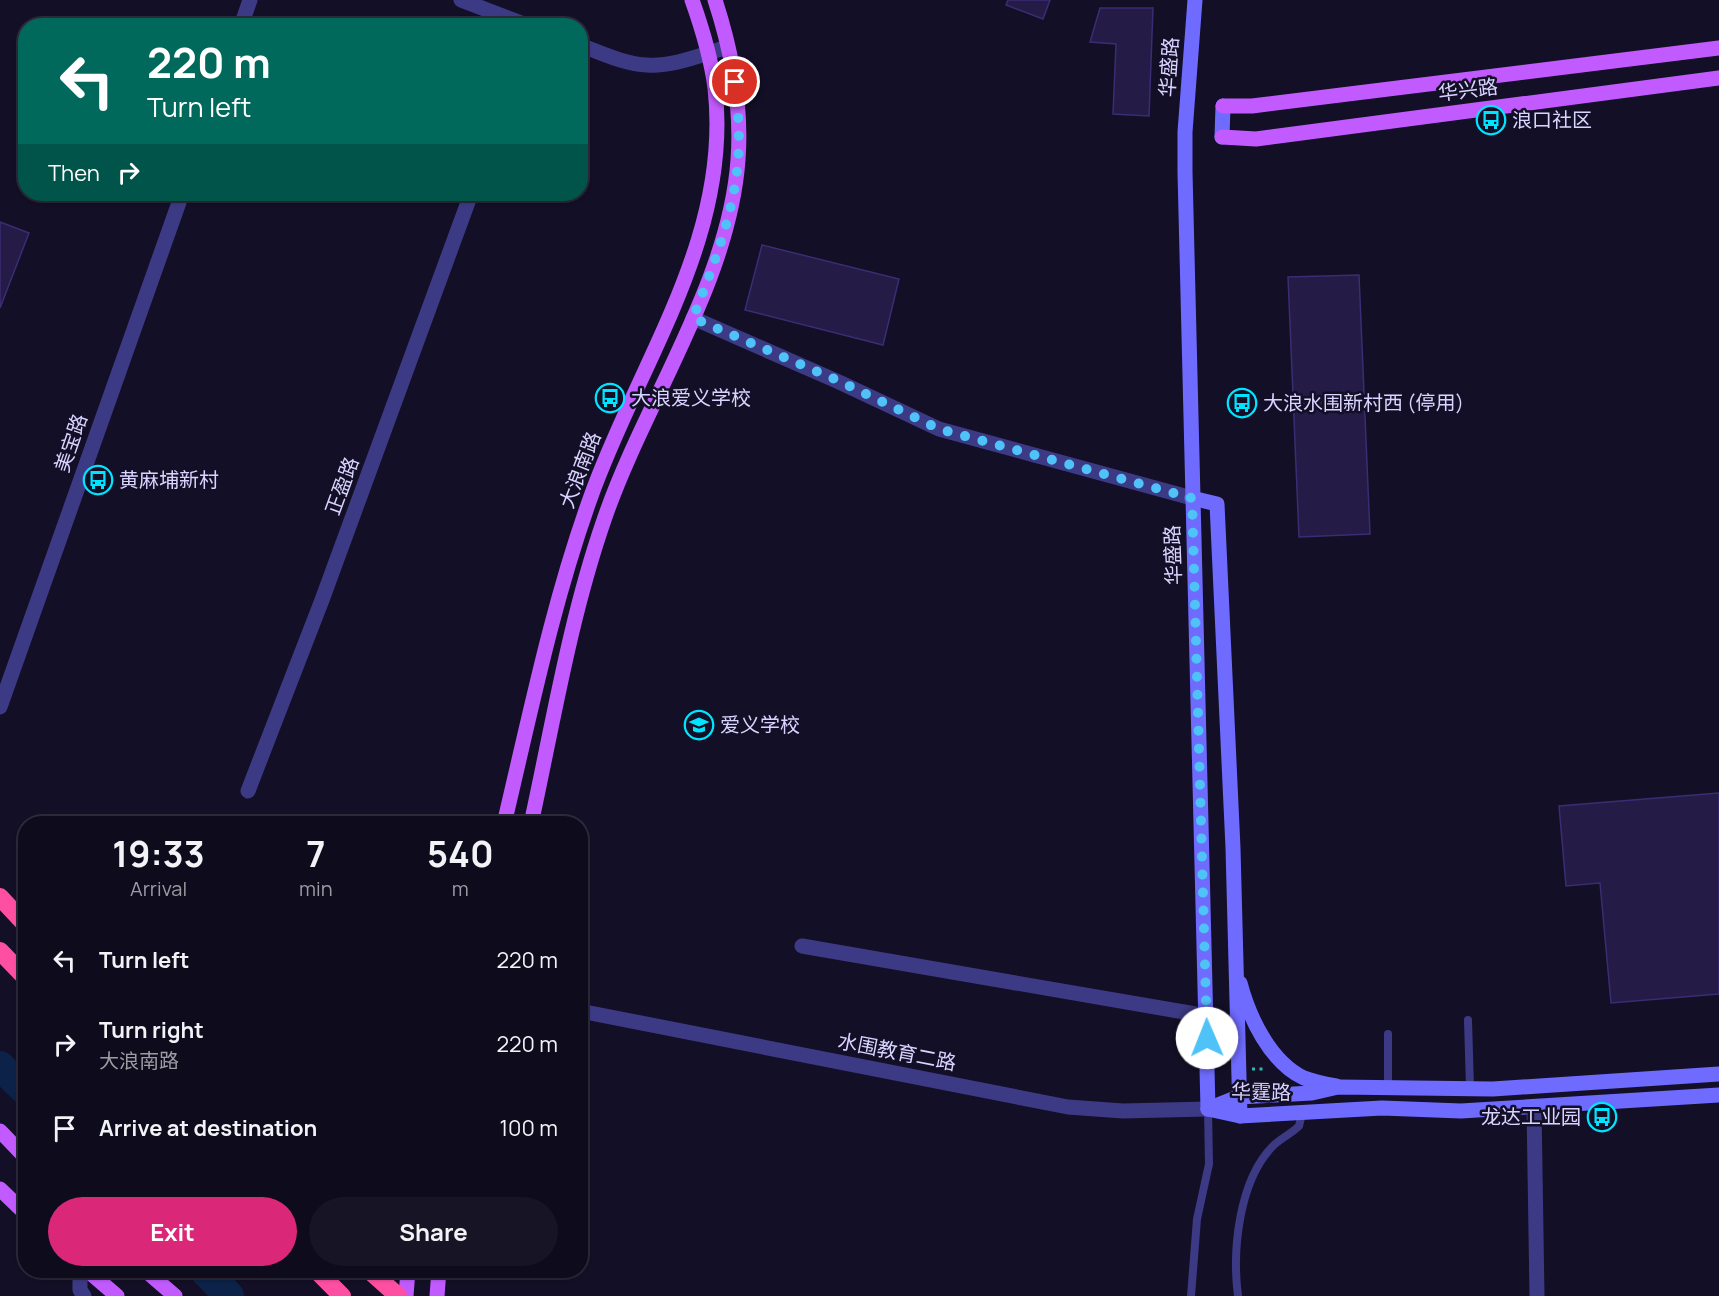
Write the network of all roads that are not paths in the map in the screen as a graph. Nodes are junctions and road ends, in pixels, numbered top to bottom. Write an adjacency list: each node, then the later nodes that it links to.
1 (250, 0): 6 (street)
2 (461, 0): 7 (street)
3 (692, 0): 11 (main road, 大浪南路)
4 (715, 0): 8 (main road, 大浪南路)
5 (1195, 0): 16 (main road, 华盛路)
6 (244, 18)
7 (508, 18)
8 (728, 47): 11 (street); 15 (main road, 大浪南路)
9 (588, 48): 11 (street)
10 (1719, 48): 12 (main road, 华兴路)
11 (708, 53): 19 (main road, 大浪南路)
12 (1719, 78)
13 (180, 201): 17 (street, 美宝路)
14 (468, 201): 18 (street, 正盈路)
15 (693, 318): 16 (street); 20 (main road, 大浪南路)
16 (1192, 498): 25 (main road); 28 (main road, 华盛路)
17 (0, 707)
18 (248, 791)
19 (506, 816)
20 (533, 816)
21 (0, 897): 22 (highway)
22 (18, 916)
23 (802, 946): 28 (street)
24 (0, 951): 26 (highway)
25 (1236, 966): 32 (main road); 36 (main road)
26 (18, 970)
27 (588, 1013): 38 (street, 水围教育二路)
28 (1207, 1016): 38 (main road, 华盛路)
29 (1468, 1020): 34 (lane)
30 (1388, 1034): 33 (lane)
31 (1719, 1074): 34 (main road, 华霆路)
32 (1338, 1087): 33 (main road, 华霆路); 36 (main road, 华霆路)
33 (1388, 1088): 34 (main road, 华霆路)
34 (1470, 1088)
35 (1719, 1095): 37 (main road, 华霆路)
36 (1238, 1097): 38 (main road, 华霆路); 40 (main road)
37 (1534, 1107): 39 (main road, 华霆路); 61 (street)
38 (1208, 1109): 40 (main road, 华霆路); 59 (lane)
39 (1302, 1114): 40 (main road, 华霆路); 60 (lane)
40 (1240, 1116)
41 (0, 1131): 42 (main road)
42 (18, 1150)
43 (0, 1190): 44 (main road)
44 (18, 1207)
45 (80, 1278): 52 (street)
46 (96, 1278): 53 (main road)
47 (154, 1278): 54 (main road)
48 (324, 1278): 55 (highway)
49 (378, 1278): 56 (highway)
50 (407, 1278): 57 (main road)
51 (438, 1278): 58 (main road)
52 (84, 1296)
53 (117, 1296)
54 (175, 1296)
55 (342, 1296)
56 (398, 1296)
57 (406, 1296)
58 (437, 1296)
59 (1191, 1296)
60 (1238, 1296)
61 (1537, 1296)

